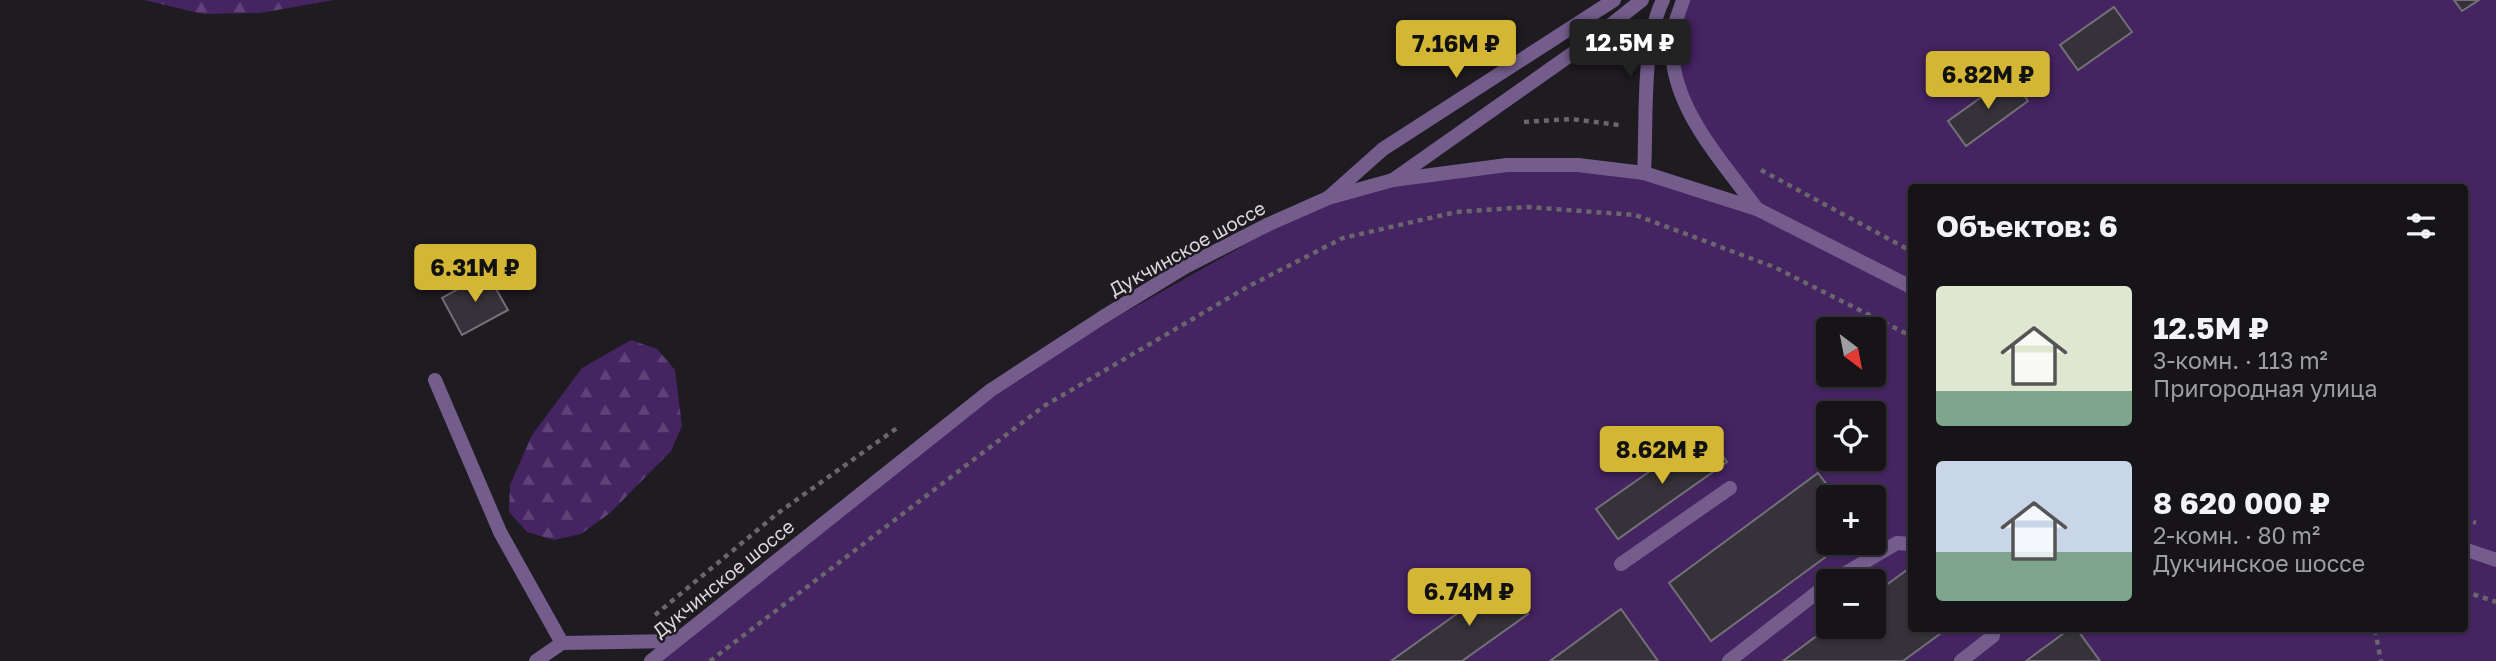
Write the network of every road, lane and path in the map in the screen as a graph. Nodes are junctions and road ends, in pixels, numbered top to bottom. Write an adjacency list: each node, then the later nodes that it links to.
1 (1614, 0): 10 (street)
2 (1642, 0): 9 (street)
3 (1663, 0): 6 (street)
4 (1683, 0): 7 (street)
5 (1514, 124): 6 (path)
6 (1647, 130): 8 (street)
7 (1715, 151): 11 (street); 12 (path)
8 (1644, 173): 9 (street, Дукчинское шоссе); 11 (street, Дукчинское шоссе)
9 (1393, 180): 10 (street, Дукчинское шоссе)
10 (1328, 198): 28 (street, Дукчинское шоссе)
11 (1757, 209): 13 (street, Дукчинское шоссе)
12 (1908, 249)
13 (1908, 285)
14 (1908, 334): 33 (path)
15 (435, 380): 30 (street)
16 (901, 425): 29 (path)
17 (1730, 488): 21 (street)
18 (1908, 544): 22 (street)
19 (2468, 550): 20 (street)
20 (2496, 560)
21 (1621, 564)
22 (1852, 569)
23 (2468, 592): 25 (path)
24 (1816, 593): 34 (street)
25 (2496, 602)
26 (1993, 632): 35 (street)
27 (2375, 632): 36 (path)
28 (674, 641): 29 (street); 32 (street, Дукчинское шоссе)
29 (625, 642): 30 (street)
30 (562, 643): 31 (street)
31 (536, 661)
32 (651, 661)
33 (710, 661)
34 (1729, 661)
35 (1961, 661)
36 (2381, 661)

